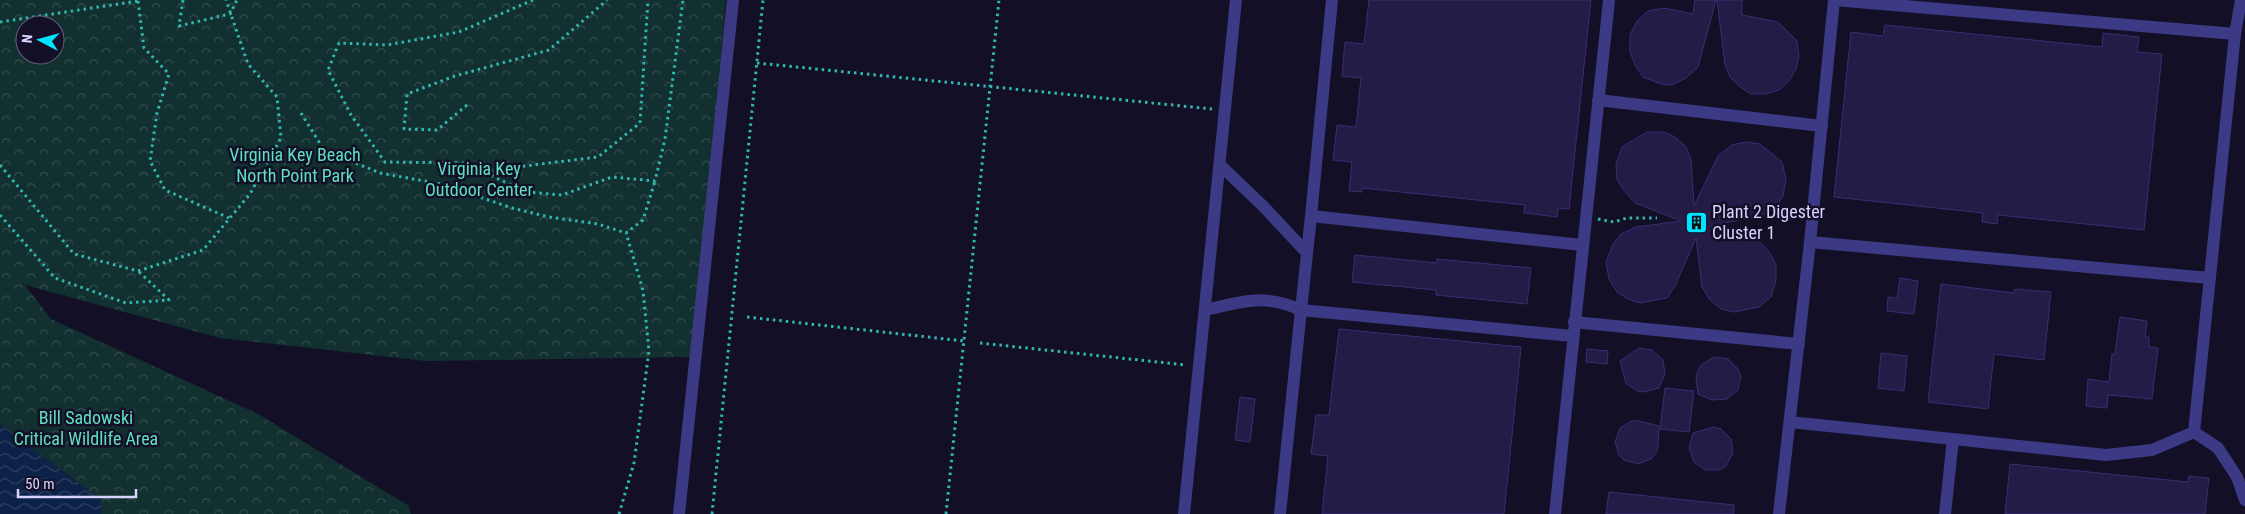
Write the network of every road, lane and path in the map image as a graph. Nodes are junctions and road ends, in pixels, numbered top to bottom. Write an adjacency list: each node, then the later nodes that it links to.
1 (139, 0): 18 (path); 33 (path)
2 (183, 0): 17 (path)
3 (226, 0): 17 (path)
4 (237, 0): 17 (path)
5 (533, 0): 29 (path)
6 (607, 0): 23 (path)
7 (648, 0): 29 (path)
8 (682, 0): 30 (path)
9 (733, 0): 56 (lane)
10 (764, 0): 20 (path)
11 (999, 0): 21 (path)
12 (1236, 0): 24 (lane)
13 (1332, 0): 32 (lane)
14 (1609, 0): 22 (lane)
15 (1834, 0): 19 (lane); 26 (lane)
16 (2241, 0): 19 (lane)
17 (230, 14): 33 (path)
18 (0, 22)
19 (2235, 34): 41 (lane)
20 (757, 63): 21 (path); 57 (path)
21 (990, 86): 24 (path); 47 (path)
22 (1598, 100): 26 (lane); 34 (lane)
23 (467, 105)
24 (1225, 110): 28 (lane)
25 (301, 112): 36 (path)
26 (1822, 126): 37 (lane)
27 (0, 165): 40 (path)
28 (1220, 165): 39 (lane); 42 (lane)
29 (482, 171): 30 (path)
30 (655, 181): 36 (path)
31 (0, 215): 40 (path)
32 (1310, 216): 38 (lane); 39 (lane)
33 (229, 218): 40 (path)
34 (1585, 218): 35 (path); 38 (lane)
35 (1658, 218)
36 (626, 232): 55 (path)
37 (1810, 242): 41 (lane); 49 (lane)
38 (1582, 245): 45 (lane)
39 (1307, 253): 43 (lane)
40 (138, 271)
41 (2210, 278): 52 (lane)
42 (1205, 310): 43 (lane); 50 (lane)
43 (1301, 310): 46 (lane); 60 (lane)
44 (746, 317): 47 (path)
45 (1574, 322): 46 (lane); 49 (lane)
46 (1572, 336): 61 (lane)
47 (964, 341): 58 (path)
48 (980, 342): 50 (path)
49 (1799, 344): 51 (lane)
50 (1199, 366): 59 (lane)
51 (1790, 422): 53 (lane); 62 (lane)
52 (2194, 432): 53 (lane); 54 (lane)
53 (1953, 439): 63 (lane)
54 (2245, 500)
55 (619, 514)
56 (679, 514)
57 (712, 514)
58 (946, 514)
59 (1184, 514)
60 (1280, 514)
61 (1555, 514)
62 (1779, 514)
63 (1945, 514)

